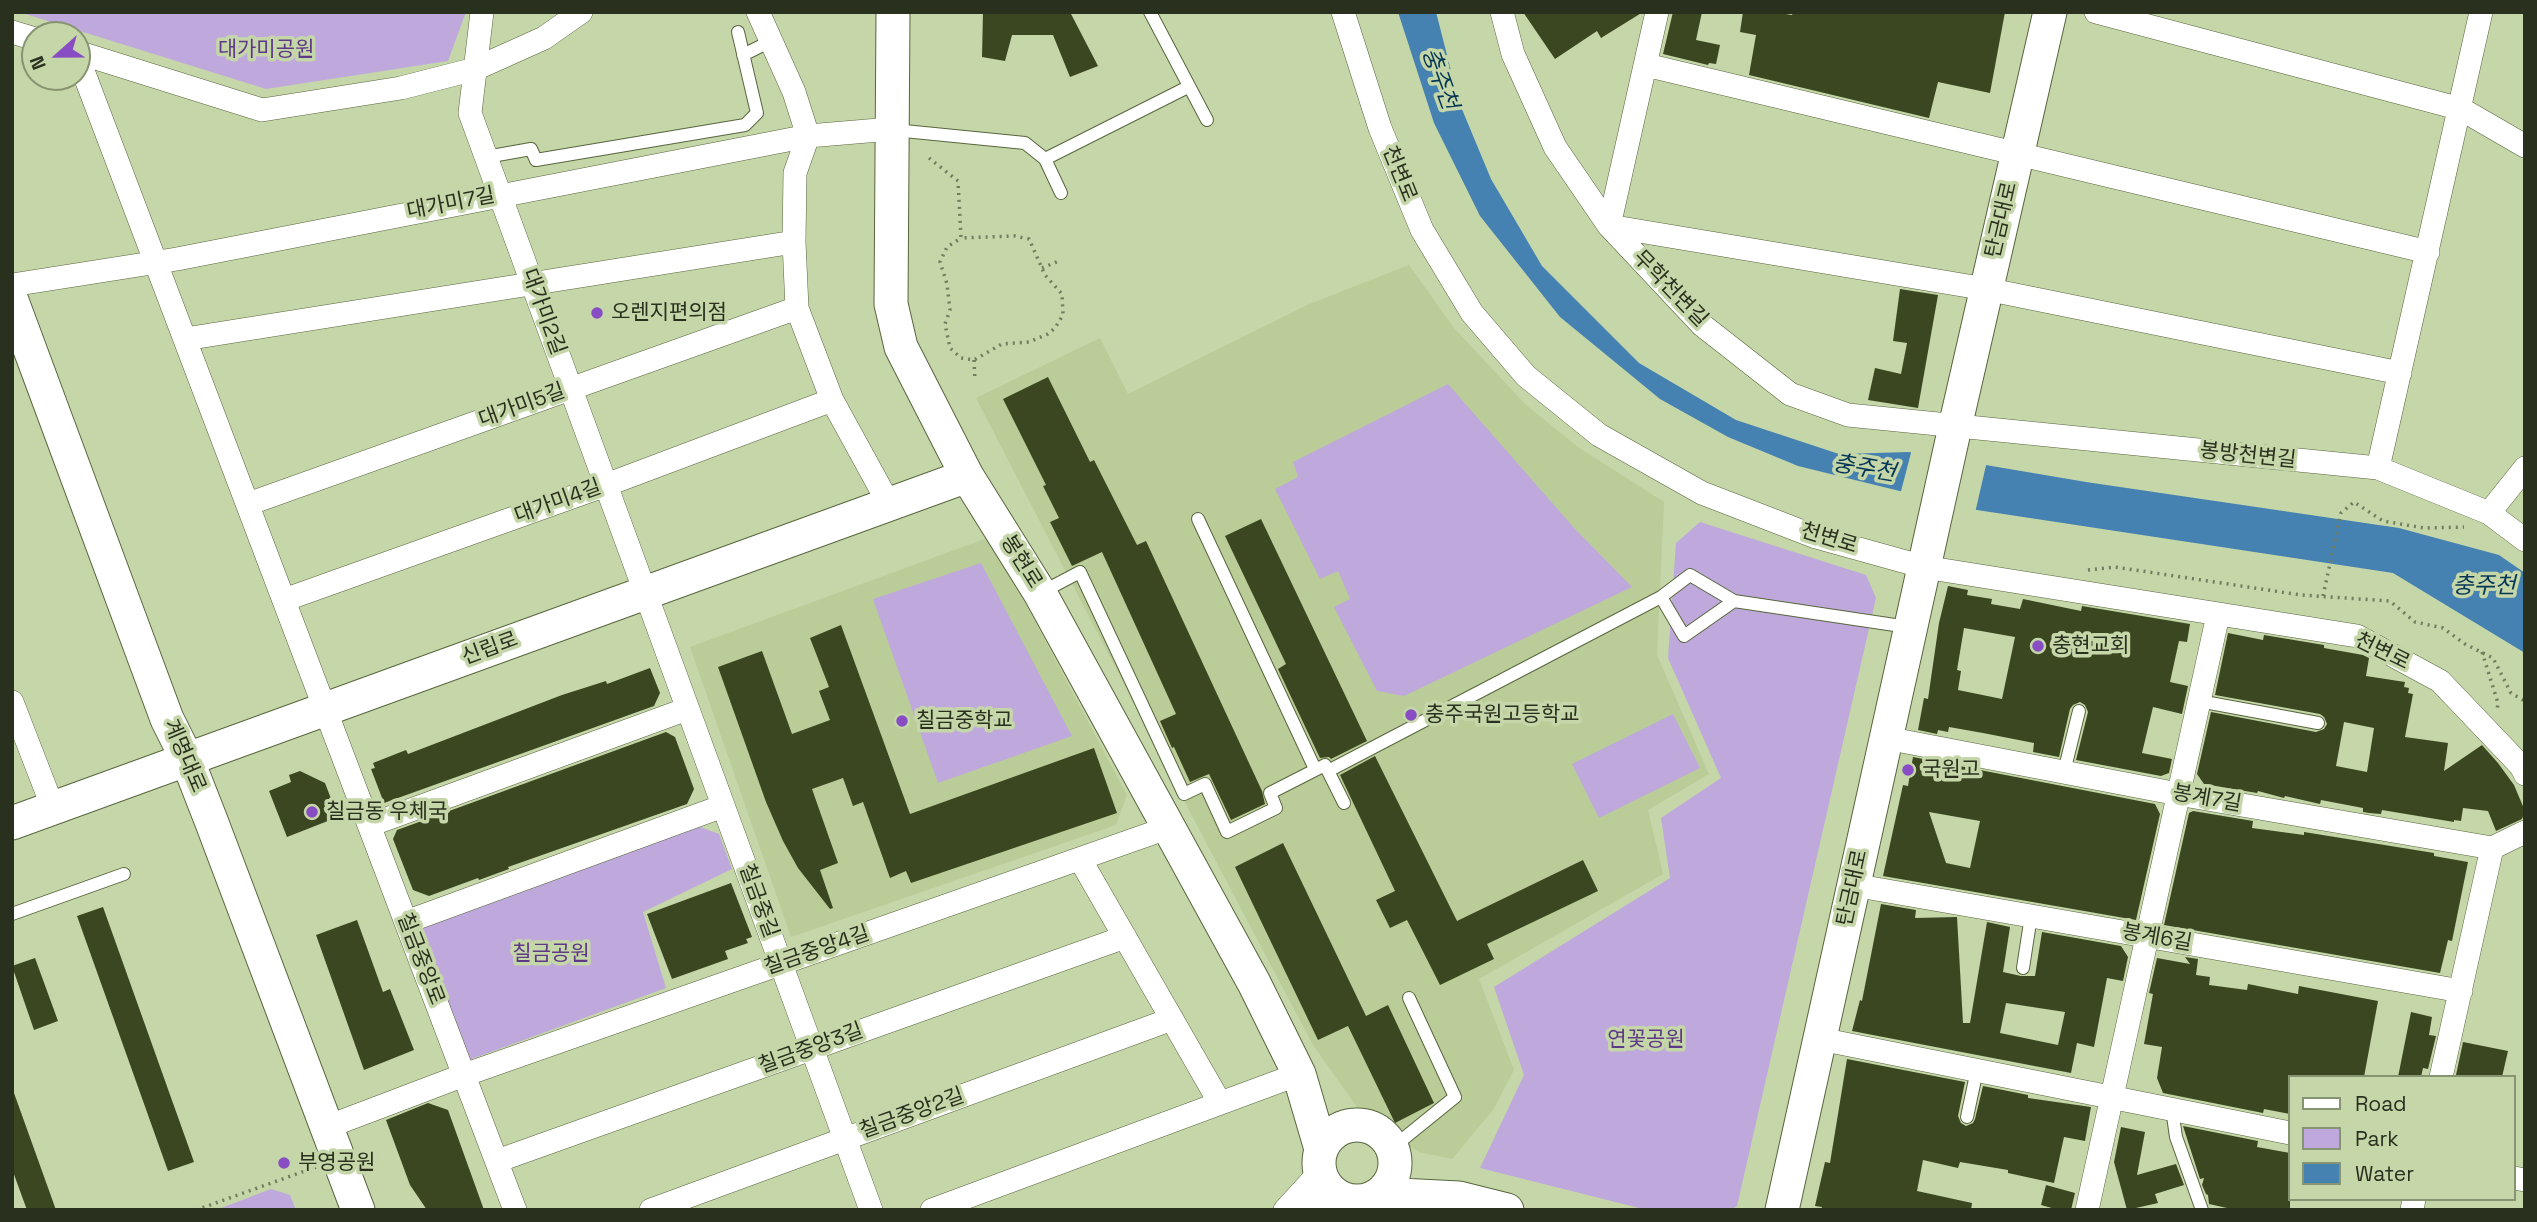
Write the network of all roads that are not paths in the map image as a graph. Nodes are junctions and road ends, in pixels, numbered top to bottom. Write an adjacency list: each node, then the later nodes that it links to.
1 (482, 12): 17 (street, 대가미2길)
2 (581, 12): 17 (street)
3 (758, 12): 13 (street)
4 (893, 12): 22 (street, 봉현로)
5 (1150, 12): 18 (lane)
6 (1343, 12): 53 (street, 천변로)
7 (1502, 12): 30 (street, 무학천변길)
8 (1657, 12): 16 (street)
9 (2050, 12): 25 (street, 탄금대로)
10 (2096, 12): 20 (street)
11 (2481, 12): 20 (street)
12 (738, 32): 14 (lane)
13 (771, 41): 14 (lane); 23 (street)
14 (743, 55): 26 (lane)
15 (91, 58): 17 (street)
16 (1646, 65): 25 (street); 30 (street)
17 (475, 68): 26 (street, 대가미2길)
18 (1188, 87): 21 (lane); 27 (lane)
19 (91, 91): 33 (street, 칠금중앙로)
20 (2461, 109): 24 (street); 32 (street)
21 (1207, 120)
22 (891, 130): 23 (street, 대가미7길); 27 (lane); 46 (street, 봉현로)
23 (808, 136): 29 (street, 대가미7길); 31 (street)
24 (2525, 146)
25 (2017, 154): 32 (street); 36 (street, 탄금대로)
26 (486, 157): 29 (street, 대가미2길)
27 (1045, 159): 28 (lane)
28 (1061, 193)
29 (500, 194): 33 (street, 대가미7길); 34 (street, 대가미2길)
30 (1609, 226): 36 (street); 43 (street, 무학천변길)
31 (794, 242): 34 (street); 38 (street)
32 (2428, 252): 40 (street)
33 (155, 261): 35 (street, 대가미7길); 39 (street, 칠금중앙로)
34 (533, 284): 39 (street); 41 (street, 대가미2길)
35 (12, 285)
36 (1986, 289): 40 (street); 43 (street, 탄금대로)
37 (12, 301): 68 (street, 계명대로)
38 (797, 308): 41 (street, 대가미5길); 42 (street)
39 (185, 339): 48 (street, 칠금중앙로)
40 (2400, 373): 44 (street)
41 (571, 389): 47 (street, 대가미2길); 48 (street, 대가미5길)
42 (832, 400): 47 (street, 대가미4길); 49 (street)
43 (1955, 428): 44 (street, 봉방천변길); 53 (street, 탄금대로)
44 (2378, 468): 50 (street, 봉방천변길)
45 (2525, 468): 50 (street)
46 (967, 476): 49 (street, 신립로); 55 (street, 봉현로)
47 (606, 485): 54 (street, 대가미2길); 57 (street, 대가미4길)
48 (248, 504): 57 (street, 칠금중앙로)
49 (889, 504): 54 (street, 신립로)
50 (2489, 513): 52 (street, 봉방천변길)
51 (1198, 519): 69 (lane)
52 (2525, 540)
53 (1924, 567): 59 (street, 천변로); 60 (street, 탄금대로)
54 (646, 593): 63 (street, 신립로); 64 (street, 칠금중길)
55 (1040, 593): 69 (lane); 78 (street, 봉현로)
56 (1661, 597): 58 (lane); 58 (lane); 69 (lane)
57 (284, 600): 63 (street, 칠금중앙로)
58 (1734, 601): 60 (lane)
59 (2218, 615): 61 (street); 71 (street, 천변로)
60 (1910, 627): 67 (street, 탄금대로)
61 (2199, 701): 66 (lane); 72 (street)
62 (12, 702): 75 (street)
63 (325, 709): 68 (street, 신립로); 77 (street, 칠금중앙로)
64 (687, 709): 74 (street, 칠금중길); 77 (street)
65 (2079, 711): 70 (lane)
66 (2318, 723)
67 (1886, 738): 70 (street, 봉계7길); 83 (street, 탄금대로)
68 (187, 759): 75 (street, 신립로); 105 (street, 계명대로)
69 (1322, 770): 73 (lane)
70 (2064, 772): 72 (street, 봉계7길)
71 (2525, 774)
72 (2178, 794): 80 (street, 봉계7길); 87 (street)
73 (1344, 803)
74 (723, 806): 86 (street); 89 (street, 칠금중길)
75 (53, 808): 76 (street, 신립로)
76 (12, 823)
77 (370, 825): 86 (street, 칠금중앙로)
78 (1170, 827): 81 (street, 칠금중앙4길); 97 (street, 봉현로)
79 (2525, 832): 80 (street)
80 (2493, 848): 91 (street)
81 (1080, 859): 88 (street); 89 (street, 칠금중앙4길)
82 (124, 873): 84 (lane)
83 (1853, 885): 85 (street, 봉계6길); 94 (street, 탄금대로)
84 (12, 914)
85 (2031, 916): 87 (street, 봉계6길); 90 (lane)
86 (406, 922): 98 (street, 칠금중앙로)
87 (2147, 936): 91 (street, 봉계6길); 100 (street)
88 (1125, 937): 93 (street); 95 (street, 칠금중앙3길)
89 (781, 964): 95 (street, 칠금중길); 98 (street, 칠금중앙4길)
90 (2023, 968)
91 (2461, 991): 99 (street)
92 (1409, 998): 108 (lane)
93 (1172, 1019): 101 (street); 107 (street, 칠금중앙2길)
94 (1819, 1039): 96 (street); 122 (street, 탄금대로)
95 (812, 1048): 107 (street, 칠금중길); 109 (street, 칠금중앙3길)
96 (1977, 1070): 100 (street); 103 (lane)
97 (1299, 1074): 101 (street); 104 (street, 봉현로); 110 (street, 봉현로)
98 (464, 1075): 105 (street, 칠금중앙4길); 109 (street, 칠금중앙로)
99 (2441, 1075)
100 (2112, 1097): 102 (street); 123 (street)
101 (1220, 1103): 118 (street)
102 (2172, 1109): 106 (street); 124 (lane)
103 (1967, 1117)
104 (1352, 1125): 108 (street); 110 (street)
105 (327, 1128): 114 (street, 계명대로)
106 (2288, 1133)
107 (845, 1139): 116 (street, 칠금중앙2길); 117 (street, 칠금중길)
108 (1394, 1154): 111 (street); 113 (street)
109 (497, 1161): 115 (street, 칠금중앙로)
110 (1320, 1161): 112 (street); 119 (street)
111 (1380, 1194): 112 (street); 113 (street)
112 (1344, 1200): 120 (street)
113 (1445, 1202): 121 (street)
114 (358, 1210)
115 (515, 1210)
116 (651, 1210)
117 (871, 1210)
118 (932, 1210)
119 (1285, 1210)
120 (1303, 1210)
121 (1507, 1210)
122 (1782, 1210)
123 (2087, 1210)
124 (2202, 1210)

